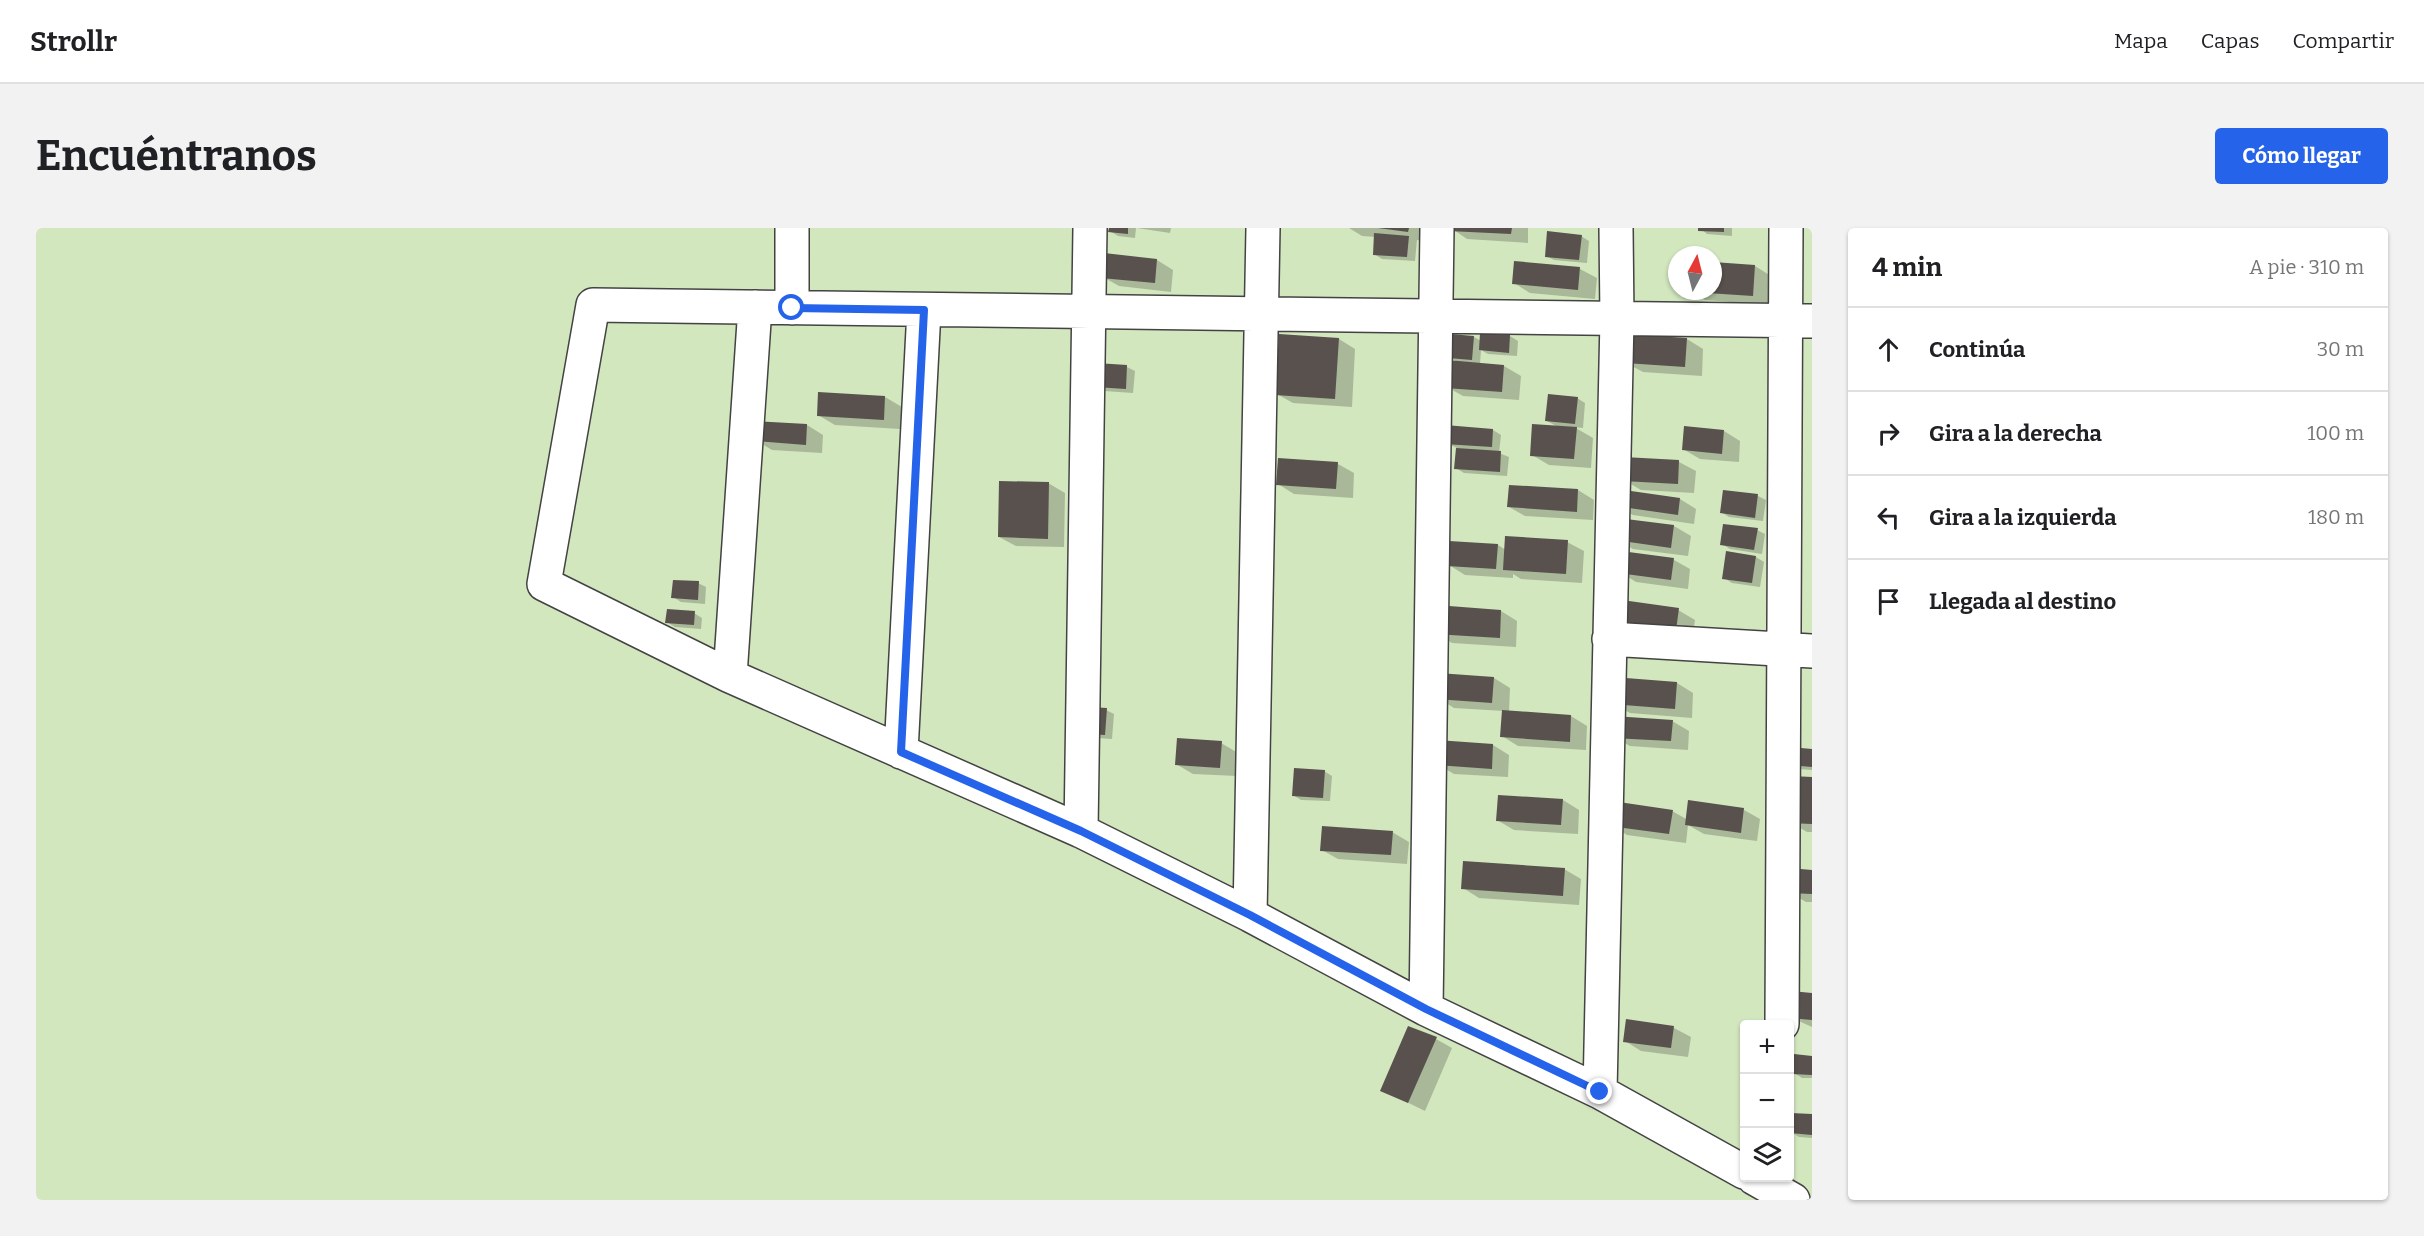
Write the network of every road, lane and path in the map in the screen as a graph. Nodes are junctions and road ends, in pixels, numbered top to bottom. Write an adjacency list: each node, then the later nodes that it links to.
1 (792, 228): 8 (street)
2 (1090, 228): 10 (street)
3 (1263, 228): 11 (street)
4 (1437, 228): 12 (street)
5 (1616, 228): 13 (street)
6 (1786, 228): 14 (street)
7 (755, 307): 8 (street); 17 (street); 17 (street)
8 (792, 308): 9 (street)
9 (924, 310): 10 (street); 18 (street)
10 (1089, 312): 11 (street); 19 (street)
11 (1261, 314): 12 (street); 20 (street)
12 (1436, 316): 13 (street); 21 (street)
13 (1617, 319): 14 (street); 15 (street)
14 (1799, 321): 16 (street)
15 (1609, 639): 16 (street); 23 (street)
16 (1798, 650): 22 (street)
17 (730, 676): 18 (street)
18 (901, 752): 19 (street)
19 (1081, 831): 20 (street)
20 (1250, 915): 21 (street)
21 (1426, 1009): 23 (street)
22 (1782, 1020)
23 (1600, 1092): 24 (street)
24 (1740, 1170)

